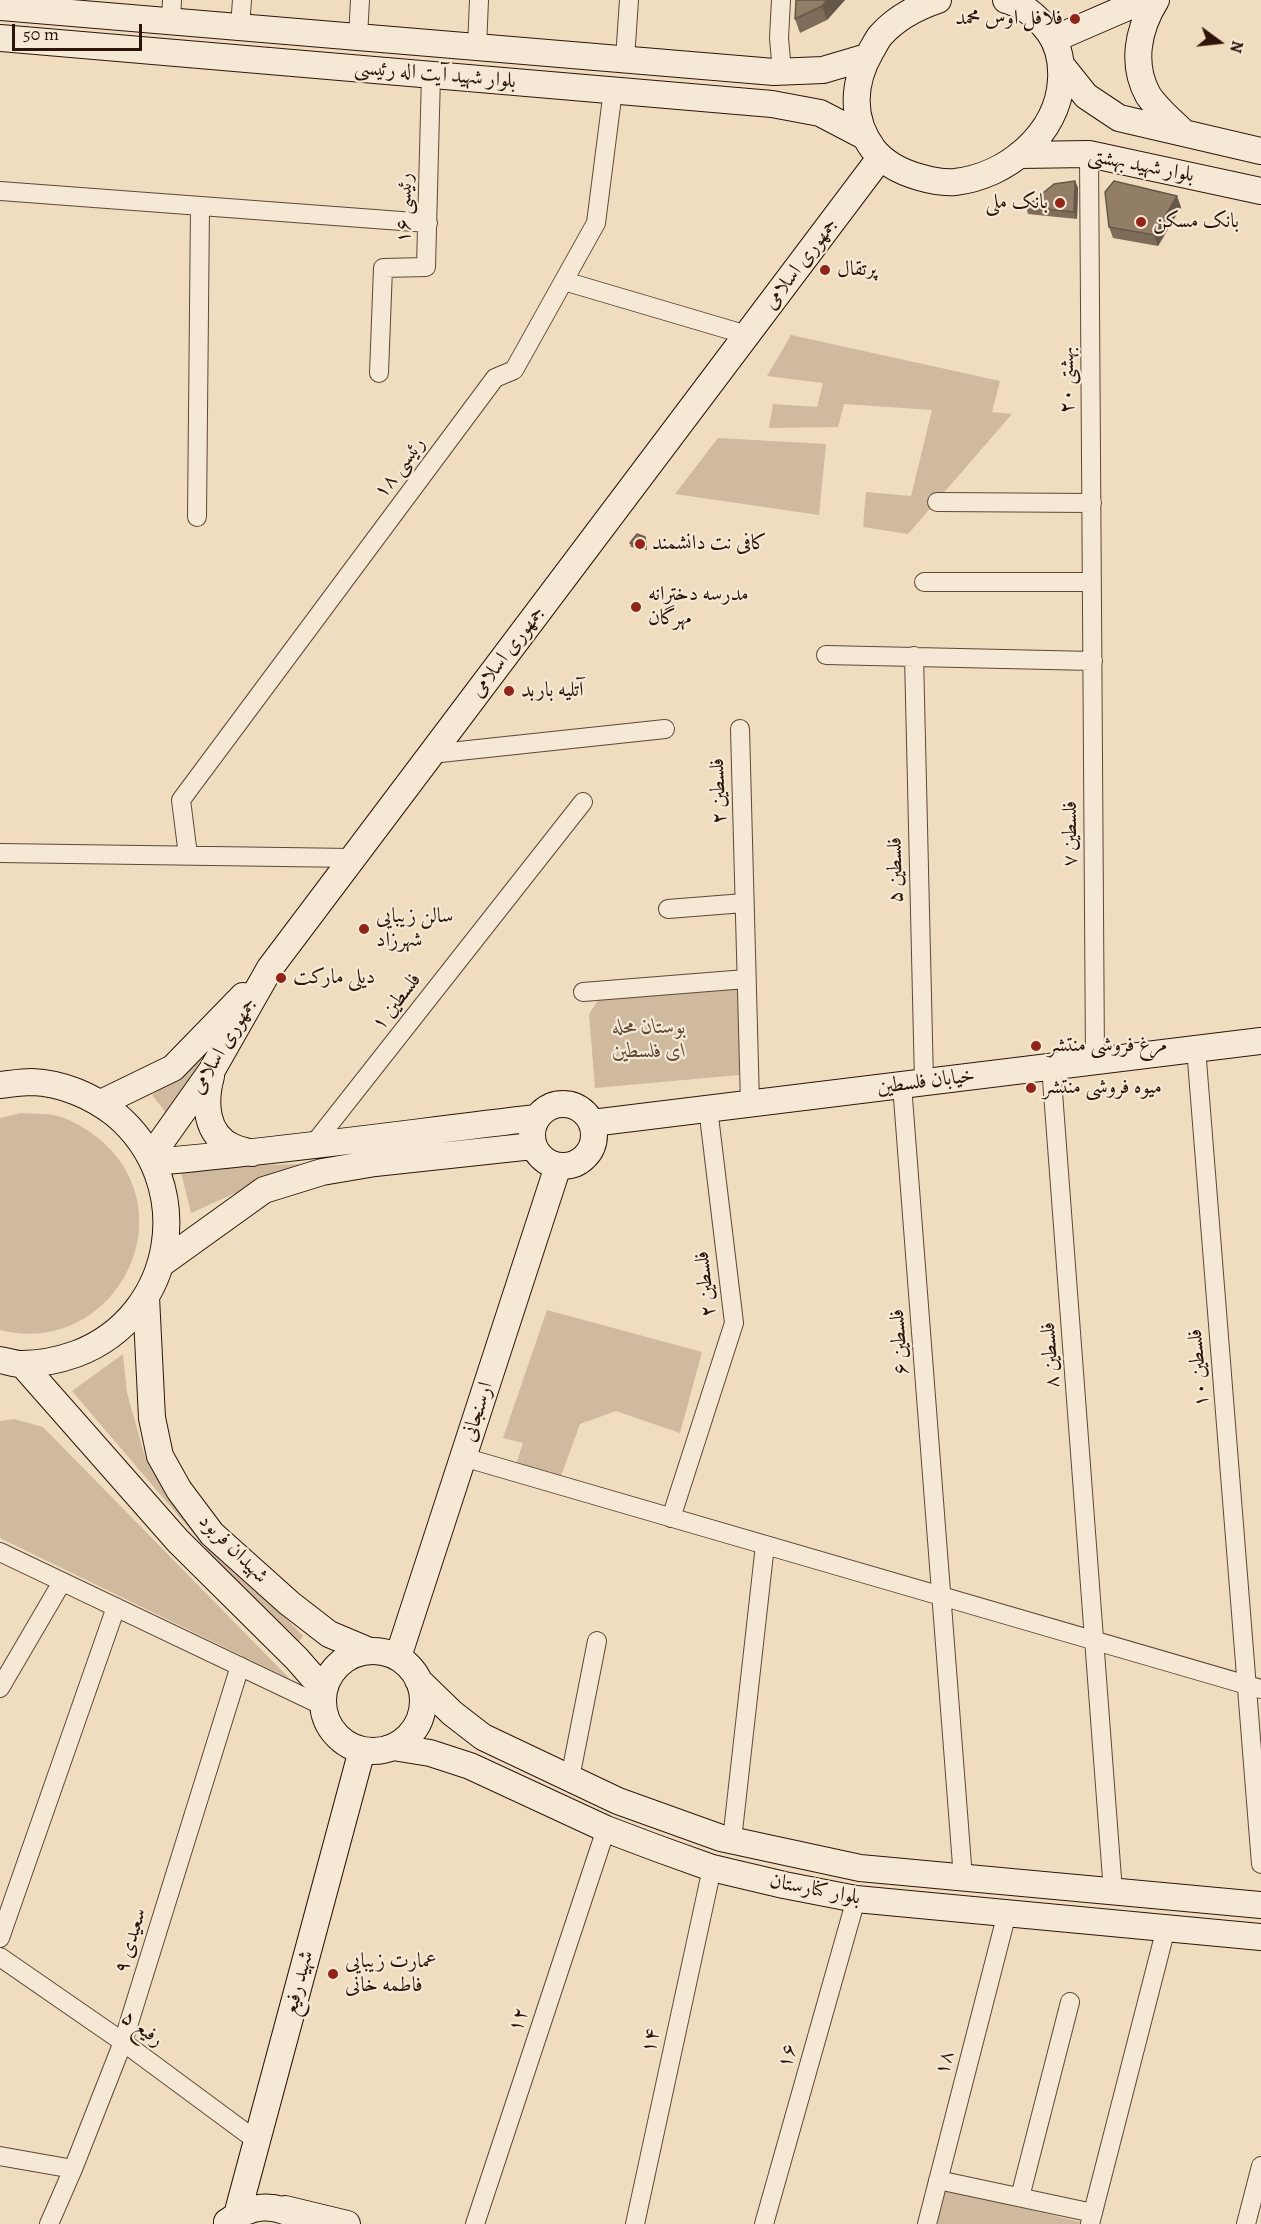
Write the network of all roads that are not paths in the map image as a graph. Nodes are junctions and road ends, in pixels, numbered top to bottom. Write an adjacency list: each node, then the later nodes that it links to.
1 (242, 0): 13 (street)
2 (360, 0): 14 (street)
3 (480, 0): 17 (street)
4 (629, 0): 19 (street)
5 (782, 0): 21 (street)
6 (938, 0): 18 (main road)
7 (1006, 0): 11 (main road)
8 (1144, 0): 16 (main road)
9 (1156, 0): 24 (main road)
10 (0, 7): 12 (main road, بلوار شهید آیت اله رئیسی)
11 (1034, 9): 16 (main road)
12 (171, 11): 13 (main road, بلوار شهید آیت اله رئیسی)
13 (240, 27): 14 (main road, بلوار شهید آیت اله رئیسی)
14 (358, 37): 17 (main road, بلوار شهید آیت اله رئیسی)
15 (0, 38): 22 (main road, بلوار شهید آیت اله رئیسی)
16 (1054, 39): 20 (main road)
17 (477, 47): 19 (main road, بلوار شهید آیت اله رئیسی)
18 (867, 57): 21 (main road, بلوار شهید آیت اله رئیسی); 25 (main road)
19 (625, 59): 21 (main road, بلوار شهید آیت اله رئیسی)
20 (1062, 66): 24 (main road, بلوار شهید بهشتی); 28 (main road)
21 (782, 72)
22 (431, 75): 23 (main road, بلوار شهید آیت اله رئیسی); 33 (street, رئیسی ۱۶)
23 (613, 90): 25 (main road, بلوار شهید آیت اله رئیسی); 34 (street, رئیسی ۱۸)
24 (1184, 133): 26 (main road, بلوار شهید بهشتی)
25 (864, 136): 29 (main road)
26 (1261, 151)
27 (1089, 154): 28 (main road, بلوار شهید بهشتی); 31 (main road, بلوار شهید بهشتی); 38 (street, بهشتی ۲۰)
28 (1019, 155): 29 (main road)
29 (880, 158): 35 (main road, جمهوری اسلامی)
30 (0, 191): 32 (street)
31 (1261, 191)
32 (200, 206): 33 (street); 39 (street)
33 (428, 223): 36 (street, رئیسی ۱۶)
34 (564, 281): 35 (street); 51 (street, رئیسی ۱۸)
35 (747, 335): 48 (main road, جمهوری اسلامی)
36 (379, 373)
37 (937, 502): 38 (street)
38 (1092, 503): 41 (street, بهشتی ۲۰)
39 (197, 517)
40 (924, 582): 41 (street)
41 (1092, 582): 42 (street, بهشتی ۲۰)
42 (1092, 606): 45 (street, فلسطین ۷)
43 (826, 655): 44 (street)
44 (914, 656): 45 (street); 65 (street, فلسطین ۵)
45 (1093, 661): 60 (street, فلسطین ۷)
46 (665, 729): 48 (street)
47 (740, 729): 53 (street, فلسطین ۲)
48 (431, 754): 52 (main road, جمهوری اسلامی)
49 (583, 802): 72 (street, فلسطین ۱)
50 (0, 853): 51 (street)
51 (188, 855): 52 (street)
52 (353, 858): 55 (main road, جمهوری اسلامی)
53 (744, 903): 54 (street); 56 (street, فلسطین ۲)
54 (668, 909)
55 (270, 968): 62 (main road, جمهوری اسلامی); 67 (main road)
56 (746, 979): 57 (street); 68 (street, فلسطین ۲)
57 (583, 992)
58 (1261, 1041): 59 (main road, خیابان فلسطین)
59 (1196, 1048): 60 (main road, خیابان فلسطین); 93 (street, فلسطین ۱۰)
60 (1095, 1061): 61 (main road, خیابان فلسطین)
61 (1051, 1066): 65 (main road, خیابان فلسطین); 88 (street, فلسطین ۸)
62 (212, 1070): 74 (main road); 75 (main road, جمهوری اسلامی)
63 (0, 1075): 64 (main road)
64 (32, 1082): 66 (main road); 67 (main road)
65 (913, 1083): 68 (main road, خیابان فلسطین); 85 (street, فلسطین ۶)
66 (0, 1085)
67 (101, 1103): 75 (main road)
68 (750, 1103): 69 (main road, خیابان فلسطین)
69 (708, 1108): 71 (main road, خیابان فلسطین); 81 (street, فلسطین ۲)
70 (536, 1118): 71 (main road); 72 (main road); 73 (main road)
71 (592, 1123): 76 (main road)
72 (313, 1145): 74 (main road)
73 (533, 1146): 76 (main road); 77 (main road)
74 (255, 1154): 75 (main road)
75 (152, 1159): 77 (main road)
76 (558, 1166): 80 (main road, ارسنجانی)
77 (161, 1264): 78 (main road)
78 (146, 1297): 79 (main road); 89 (main road, شهيدان فربود)
79 (9, 1365): 95 (main road, شهيدان فربود)
80 (463, 1457): 81 (street); 90 (main road, ارسنجانی)
81 (671, 1518): 82 (street)
82 (765, 1545): 85 (street); 100 (street)
83 (0, 1552): 84 (street)
84 (62, 1582): 86 (street); 94 (street)
85 (943, 1596): 88 (street); 103 (street, فلسطین ۶)
86 (116, 1607): 91 (street); 110 (street)
87 (597, 1641): 98 (street)
88 (1095, 1641): 93 (street); 104 (street, فلسطین ۸)
89 (367, 1650): 90 (main road); 95 (main road)
90 (398, 1657): 92 (main road)
91 (240, 1666): 95 (street); 113 (street, سعیدی ۹)
92 (418, 1680): 96 (main road); 98 (main road, بلوار کنارستان)
93 (1254, 1687): 101 (street, فلسطین ۱۰)
94 (0, 1688)
95 (323, 1698): 97 (main road)
96 (393, 1747): 97 (main road); 99 (main road, بلوار کنارستان)
97 (362, 1750): 114 (main road, شهید رفیع)
98 (570, 1778): 100 (main road, بلوار کنارستان)
99 (606, 1830): 102 (main road, بلوار کنارستان); 125 (street, ۱۲)
100 (732, 1840): 103 (main road, بلوار کنارستان)
101 (1261, 1864)
102 (712, 1868): 105 (main road, بلوار کنارستان); 126 (street, ۱۴)
103 (963, 1878): 104 (main road, بلوار کنارستان)
104 (1113, 1892): 106 (main road, بلوار کنارستان)
105 (856, 1899): 107 (main road, بلوار کنارستان); 127 (street, ۱۶)
106 (1261, 1905)
107 (1007, 1913): 108 (main road, بلوار کنارستان); 118 (street, ۱۸)
108 (1166, 1928): 109 (main road, بلوار کنارستان); 121 (street)
109 (1261, 1937)
110 (0, 1938)
111 (0, 1957): 113 (street, رفیع ۵)
112 (1070, 2002): 119 (street)
113 (123, 2042): 114 (street, رفیع ۵); 117 (street, سعیدی ۹)
114 (256, 2141): 122 (main road, شهید رفیع)
115 (0, 2156): 117 (street)
116 (1261, 2166): 129 (street)
117 (74, 2169): 123 (street, سعیدی ۹)
118 (938, 2180): 119 (street); 128 (street, ۱۸)
119 (1020, 2197): 121 (street)
120 (292, 2217): 122 (main road); 124 (main road)
121 (1092, 2218)
122 (230, 2220)
123 (49, 2224)
124 (347, 2224)
125 (475, 2224)
126 (635, 2224)
127 (764, 2224)
128 (927, 2224)
129 (1245, 2224)

